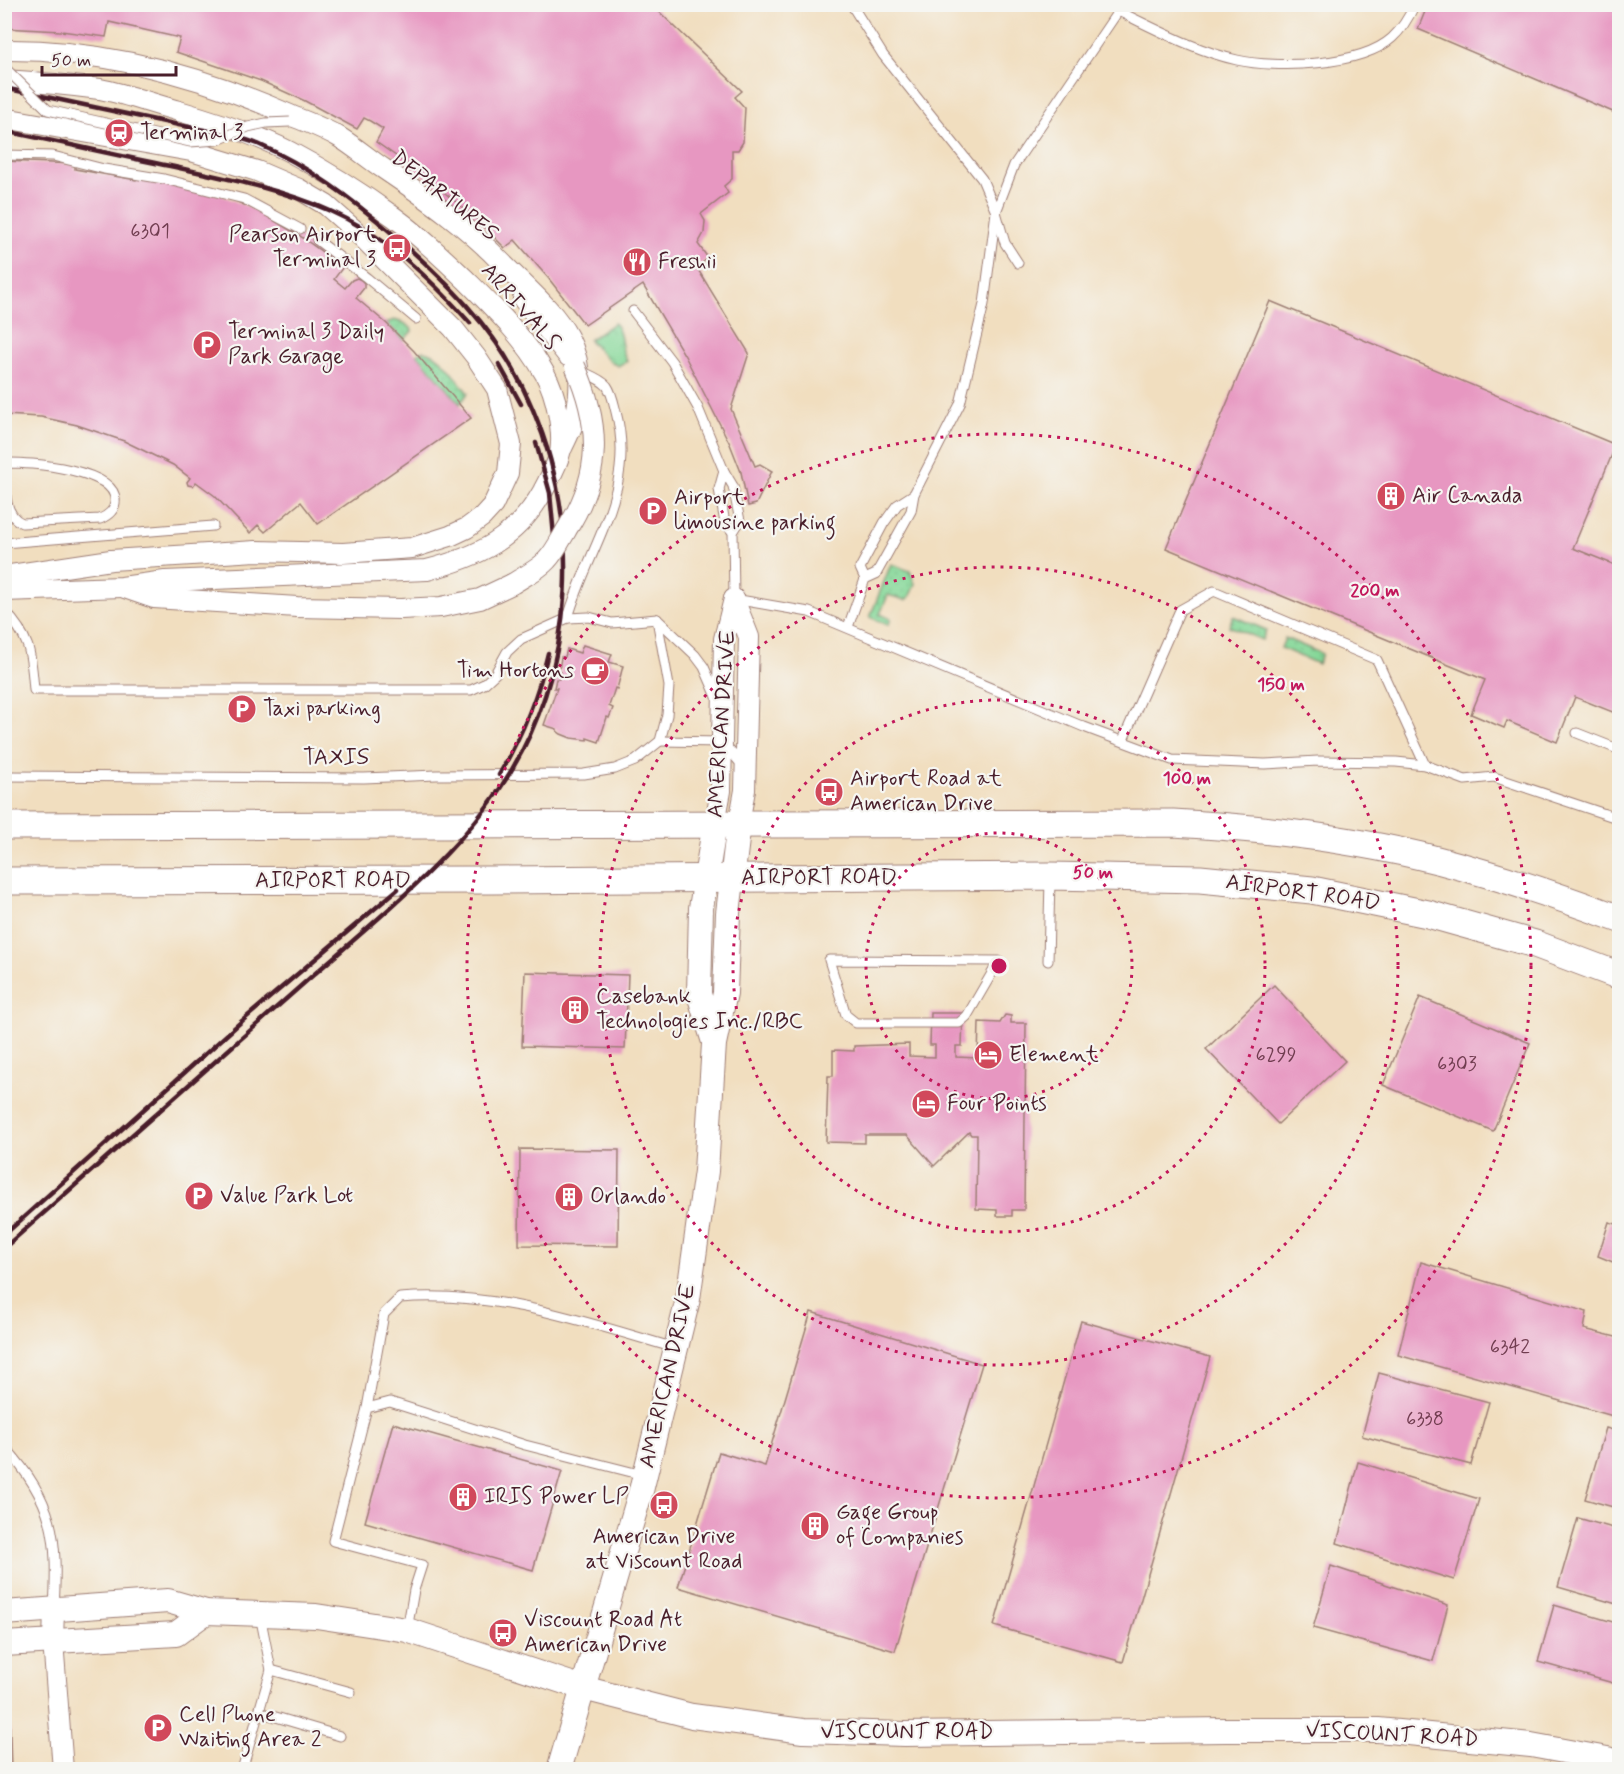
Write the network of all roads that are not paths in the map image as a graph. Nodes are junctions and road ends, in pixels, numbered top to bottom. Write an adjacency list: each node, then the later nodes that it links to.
1 (851, 4): 11 (lane)
2 (1415, 4): 3 (lane)
3 (1117, 7): 11 (lane)
4 (4, 50): 17 (street)
5 (4, 57): 9 (street, DEPARTURES)
6 (4, 67): 9 (lane, bridge)
7 (4, 80): 18 (street, ARRIVALS)
8 (4, 118): 25 (street)
9 (290, 122): 27 (street, DEPARTURES, bridge)
10 (4, 155): 12 (lane)
11 (996, 212): 14 (lane); 21 (lane)
12 (300, 229)
13 (317, 240): 16 (lane)
14 (1018, 263)
15 (633, 311): 20 (lane)
16 (416, 319)
17 (579, 369): 18 (street); 31 (lane)
18 (560, 453): 27 (street)
19 (5, 464): 19 (lane)
20 (724, 471): 23 (lane); 23 (lane)
21 (914, 494): 26 (lane); 26 (lane)
22 (213, 526): 24 (lane)
23 (733, 532): 29 (lane)
24 (4, 543)
25 (4, 576)
26 (865, 579): 33 (lane)
27 (122, 587): 28 (street)
28 (4, 591)
29 (734, 599): 33 (lane); 34 (street, AMERICAN DRIVE); 41 (street, AMERICAN DRIVE)
30 (4, 610): 31 (lane)
31 (568, 618): 32 (lane)
32 (657, 619): 34 (lane); 37 (lane)
33 (848, 627): 36 (lane)
34 (723, 711): 38 (street, AMERICAN DRIVE)
35 (1577, 733): 39 (lane)
36 (1123, 740): 40 (lane); 40 (lane)
37 (660, 741): 38 (lane); 42 (lane, TAXIS)
38 (722, 742): 41 (lane); 44 (street, AMERICAN DRIVE)
39 (1620, 750)
40 (1425, 765): 43 (lane)
41 (745, 768): 44 (street, AMERICAN DRIVE)
42 (4, 776)
43 (1620, 819)
44 (727, 823): 45 (main road); 47 (street, AMERICAN DRIVE); 49 (main road)
45 (4, 826)
46 (1050, 876): 47 (main road, AIRPORT ROAD); 51 (lane); 52 (main road, AIRPORT ROAD)
47 (719, 878): 48 (main road, AIRPORT ROAD); 53 (street, AMERICAN DRIVE)
48 (4, 881)
49 (1620, 919)
50 (999, 961): 50 (lane)
51 (1048, 961)
52 (1620, 976)
53 (677, 1348): 54 (lane); 56 (street, AMERICAN DRIVE)
54 (367, 1408): 56 (lane); 61 (lane)
55 (4, 1446): 57 (lane)
56 (645, 1476): 65 (street, AMERICAN DRIVE)
57 (54, 1609): 58 (street, VISCOUNT ROAD); 59 (street, VISCOUNT ROAD); 62 (street)
58 (206, 1611): 60 (street, VISCOUNT ROAD); 62 (street)
59 (4, 1613)
60 (261, 1615): 61 (street, VISCOUNT ROAD); 64 (lane)
61 (407, 1630): 65 (street, VISCOUNT ROAD)
62 (53, 1641): 63 (street); 70 (street)
63 (4, 1644)
64 (271, 1670): 66 (lane); 67 (lane)
65 (583, 1688): 69 (street, VISCOUNT ROAD); 72 (street, AMERICAN DRIVE)
66 (351, 1692)
67 (259, 1712): 68 (lane); 71 (lane)
68 (340, 1736)
69 (1620, 1763)
70 (63, 1770)
71 (242, 1770)
72 (559, 1770)

